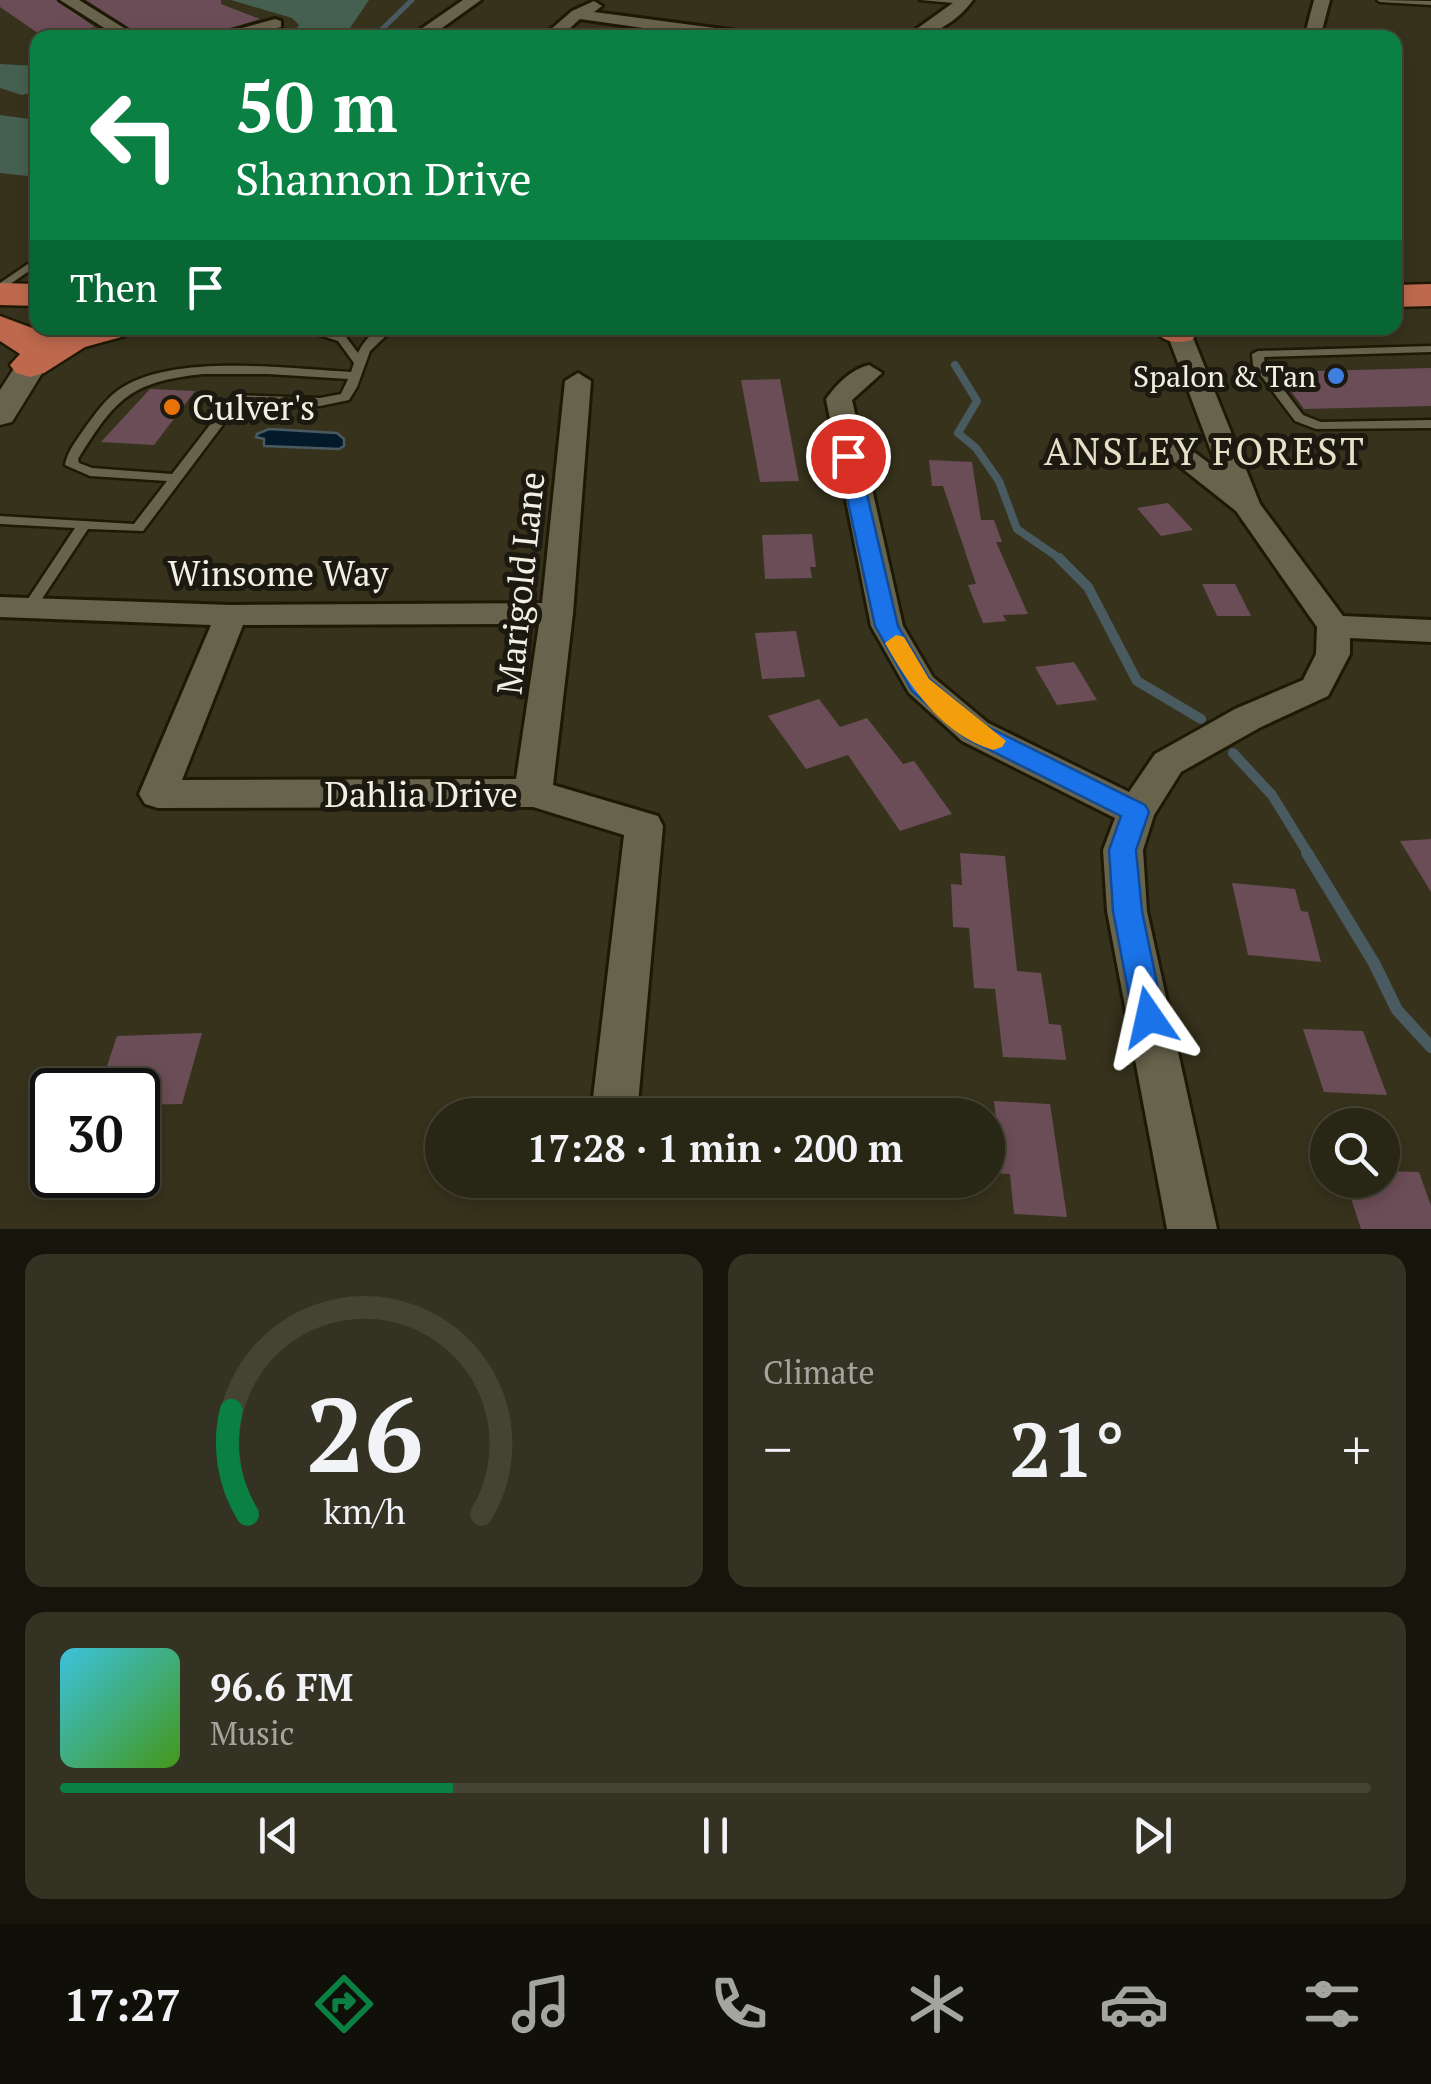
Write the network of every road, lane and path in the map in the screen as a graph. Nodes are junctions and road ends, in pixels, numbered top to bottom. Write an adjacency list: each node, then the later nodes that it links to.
1 (68, 0): 11 (street)
2 (473, 0): 13 (street)
3 (609, 0): 9 (street)
4 (922, 0): 7 (lane)
5 (1322, 0): 17 (street)
6 (1380, 0): 8 (lane)
7 (965, 1): 16 (street)
8 (1431, 3)
9 (577, 14): 14 (street); 15 (street)
10 (275, 24): 12 (street)
11 (119, 30)
12 (248, 30)
13 (428, 30)
14 (558, 30)
15 (694, 30)
16 (923, 30)
17 (1314, 30)
18 (30, 267): 21 (lane)
19 (1402, 272): 20 (main road)
20 (1423, 289)
21 (0, 291): 22 (main road)
22 (30, 294)
23 (0, 310): 24 (main road)
24 (30, 311)
25 (0, 326): 30 (main road)
26 (87, 335): 30 (main road)
27 (332, 335): 32 (lane)
28 (375, 335): 32 (lane)
29 (1178, 335): 40 (street)
30 (40, 343): 36 (street)
31 (1431, 349): 37 (lane)
32 (357, 360): 34 (lane)
33 (869, 374): 49 (street)
34 (354, 376): 39 (lane); 39 (lane)
35 (578, 381): 44 (street, Marigold Lane)
36 (0, 415)
37 (1431, 424)
38 (1168, 446): 40 (street)
39 (173, 478): 42 (lane)
40 (1246, 505): 46 (street)
41 (0, 520): 42 (lane)
42 (84, 524): 43 (lane)
43 (14, 608): 45 (street, Winsome Way)
44 (557, 613): 45 (street, Winsome Way); 48 (street, Marigold Lane)
45 (231, 614): 48 (street, Dahlia Drive)
46 (1333, 626): 47 (street); 49 (street)
47 (1431, 630)
48 (534, 793): 50 (street, Dahlia Drive)
49 (1136, 812): 51 (street)
50 (616, 1098)
51 (1192, 1229)

